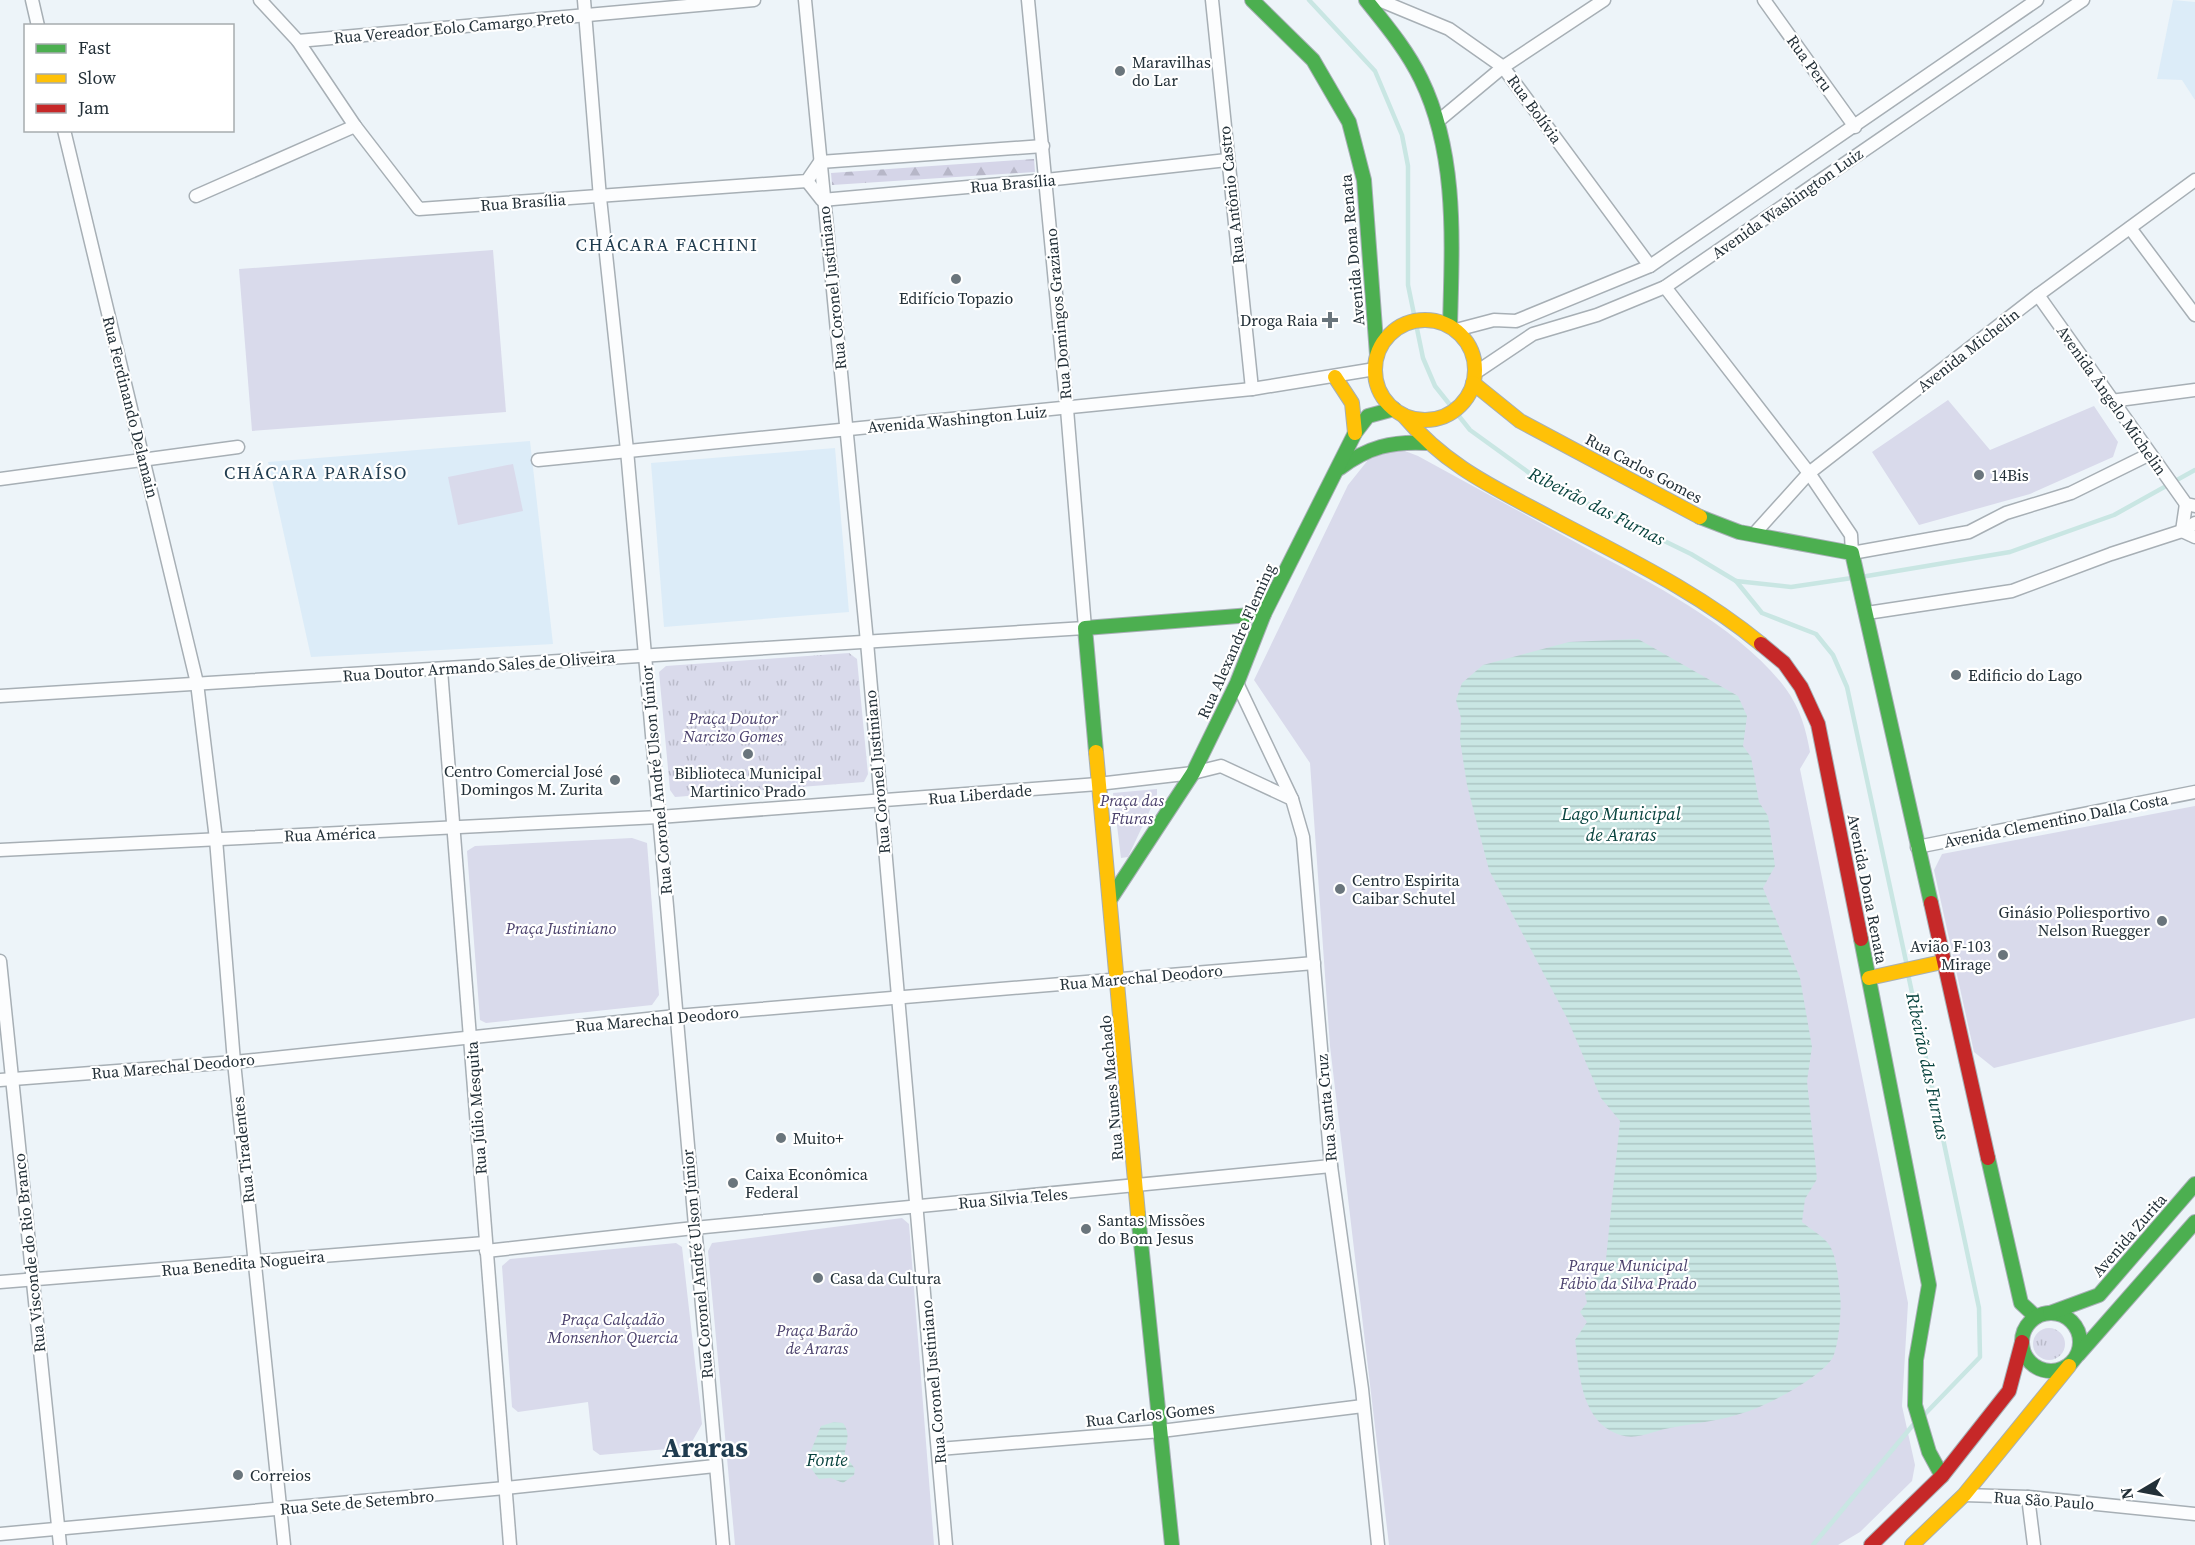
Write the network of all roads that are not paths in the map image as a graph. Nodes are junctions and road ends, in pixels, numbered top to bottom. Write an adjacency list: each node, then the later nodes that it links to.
1 (32, 0): 16 (street)
2 (260, 0): 17 (street)
3 (584, 0): 15 (street, Rua Coronel André Ulson Júnior)
4 (754, 0): 15 (street, Rua Vereador Eolo Camargo Preto)
5 (805, 0): 25 (street, Rua Coronel Justiniano)
6 (1028, 0): 23 (street, Rua Domingos Graziano)
7 (1212, 0): 24 (street, Rua Antônio Castro)
8 (1252, 0): 38 (main road, Avenida Dona Renata)
9 (1366, 0): 19 (main road)
10 (1379, 0): 18 (street, Rua Bolívia)
11 (1604, 0): 18 (street)
12 (1764, 0): 21 (street, Rua Peru)
13 (2037, 0): 21 (street, Avenida Washington Luiz)
14 (2083, 0): 34 (street, Avenida Washington Luiz)
15 (586, 15): 17 (street, Rua Vereador Eolo Camargo Preto); 30 (street, Rua Coronel André Ulson Júnior)
16 (38, 24)
17 (298, 41): 20 (street)
18 (1503, 67): 19 (street); 33 (street, Rua Bolívia)
19 (1437, 122): 37 (main road)
20 (355, 126): 29 (street); 30 (street, Rua Brasília)
21 (1855, 127): 33 (street, Avenida Washington Luiz)
22 (64, 132): 52 (street, Rua Ferdinando Delamain)
23 (1043, 146): 25 (street, Rua Brasília); 26 (street, Rua Domingos Graziano)
24 (1227, 160): 26 (street, Rua Brasília); 41 (street, Rua Antônio Castro)
25 (820, 162): 28 (street); 31 (street, Rua Coronel Justiniano)
26 (1046, 180): 31 (street, Rua Brasília); 44 (street, Rua Domingos Graziano)
27 (2195, 180): 32 (street, Avenida Michelin)
28 (807, 181): 30 (street, Rua Brasília); 31 (street)
29 (196, 196)
30 (600, 198): 50 (street, Rua Coronel André Ulson Júnior)
31 (822, 200): 46 (street, Rua Coronel Justiniano)
32 (2130, 228): 35 (street, Avenida Michelin); 36 (street)
33 (1650, 266): 37 (street, Avenida Washington Luiz)
34 (1665, 287): 40 (street, Avenida Washington Luiz); 55 (street)
35 (2038, 295): 43 (street, Avenida Ângelo Michelin); 55 (street, Avenida Michelin)
36 (2195, 315)
37 (1453, 328): 38 (main road); 40 (main road)
38 (1376, 362): 39 (street, Avenida Washington Luiz); 45 (main road)
39 (1335, 377): 41 (street, Avenida Washington Luiz); 47 (main road)
40 (1474, 378): 45 (main road); 60 (main road, Rua Carlos Gomes)
41 (1252, 389): 44 (street, Avenida Washington Luiz)
42 (2195, 390): 43 (street)
43 (2111, 401): 51 (street, Avenida Ângelo Michelin)
44 (1067, 409): 46 (street, Avenida Washington Luiz); 65 (street, Rua Domingos Graziano)
45 (1399, 412): 47 (main road, Rua Alexandre Fleming); 48 (main road, Avenida Dona Renata)
46 (847, 429): 50 (street, Avenida Washington Luiz); 66 (street, Rua Coronel Justiniano)
47 (1355, 433): 54 (main road, Rua Alexandre Fleming)
48 (1427, 443): 54 (main road); 87 (main road, Avenida Dona Renata)
49 (238, 447): 52 (street)
50 (627, 450): 53 (street, Avenida Washington Luiz); 67 (street, Rua Coronel André Ulson Júnior)
51 (2150, 454): 57 (street, Avenida Ângelo Michelin); 62 (street)
52 (144, 460): 56 (street); 69 (street, Rua Ferdinando Delamain)
53 (538, 460)
54 (1336, 471): 64 (main road, Rua Alexandre Fleming)
55 (1809, 473): 60 (street, Avenida Michelin); 62 (street)
56 (0, 479)
57 (2191, 505): 59 (street, Avenida Ângelo Michelin)
58 (2195, 523): 59 (street)
59 (2182, 531): 61 (street); 63 (street)
60 (1754, 534): 62 (main road, Rua Carlos Gomes)
61 (2195, 537)
62 (1852, 553): 63 (main road)
63 (1868, 613): 80 (main road)
64 (1264, 614): 65 (main road); 70 (main road, Rua Alexandre Fleming)
65 (1085, 628): 66 (street, Rua Doutor Armando Sales de Oliveira); 73 (main road, Rua Nunes Machado)
66 (867, 642): 67 (street, Rua Doutor Armando Sales de Oliveira); 76 (street, Rua Coronel Justiniano)
67 (645, 655): 68 (street, Rua Doutor Armando Sales de Oliveira); 77 (street, Rua Coronel André Ulson Júnior)
68 (441, 670): 69 (street, Rua Doutor Armando Sales de Oliveira); 78 (street, Rua Júlio Mesquita)
69 (197, 683): 71 (street, Rua Doutor Armando Sales de Oliveira); 79 (street, Rua Tiradentes)
70 (1237, 683): 72 (main road, Rua Alexandre Fleming); 75 (street, Rua Santa Cruz)
71 (0, 696)
72 (1193, 773): 73 (street, Rua Liberdade); 75 (street, Rua Liberdade); 82 (main road, Rua Alexandre Fleming)
73 (1098, 784): 76 (street, Rua Liberdade); 82 (main road, Rua Nunes Machado)
74 (2195, 792): 80 (street, Avenida Clementino Dalla Costa)
75 (1292, 799): 85 (street, Rua Santa Cruz)
76 (879, 802): 77 (street, Rua Liberdade); 88 (street, Rua Coronel Justiniano)
77 (659, 817): 78 (street, Rua América); 89 (street, Rua Coronel André Ulson Júnior)
78 (452, 829): 79 (street, Rua América); 90 (street, Rua Júlio Mesquita)
79 (216, 839): 81 (street, Rua América); 91 (street, Rua Tiradentes)
80 (1917, 847): 84 (main road)
81 (0, 850)
82 (1111, 898): 86 (main road, Rua Nunes Machado)
83 (0, 961): 92 (street, Rua Visconde do Rio Branco)
84 (1942, 962): 87 (main road); 103 (main road)
85 (1314, 963): 86 (street, Rua Marechal Deodoro); 93 (street, Rua Santa Cruz)
86 (1118, 978): 88 (street, Rua Marechal Deodoro); 95 (main road, Rua Nunes Machado)
87 (1869, 978): 111 (main road, Avenida Dona Renata)
88 (898, 999): 89 (street, Rua Marechal Deodoro); 96 (street, Rua Coronel Justiniano)
89 (676, 1016): 90 (street, Rua Marechal Deodoro); 98 (street, Rua Coronel André Ulson Júnior)
90 (471, 1038): 91 (street, Rua Marechal Deodoro); 99 (street, Rua Júlio Mesquita)
91 (234, 1062): 92 (street, Rua Marechal Deodoro); 100 (street, Rua Tiradentes)
92 (5, 1080): 101 (street, Rua Visconde do Rio Branco)
93 (1331, 1166): 95 (street, Rua Silvia Teles); 107 (street, Rua Santa Cruz)
94 (2195, 1184): 103 (main road, Avenida Zurita)
95 (1135, 1187): 96 (street, Rua Silvia Teles); 108 (main road, Rua Nunes Machado)
96 (918, 1206): 98 (street, Rua Silvia Teles); 109 (street, Rua Coronel Justiniano)
97 (2195, 1222): 105 (main road)
98 (694, 1228): 99 (street, Rua Benedita Nogueira); 110 (street, Rua Coronel André Ulson Júnior)
99 (486, 1247): 100 (street, Rua Benedita Nogueira); 112 (street, Rua Júlio Mesquita)
100 (256, 1263): 101 (street, Rua Benedita Nogueira); 115 (street, Rua Tiradentes)
101 (33, 1280): 102 (street, Rua Benedita Nogueira); 117 (street, Rua Visconde do Rio Branco)
102 (0, 1282)
103 (2043, 1315): 104 (main road); 105 (main road)
104 (2022, 1342): 106 (main road); 111 (main road)
105 (2078, 1355): 106 (main road)
106 (2069, 1366): 113 (main road)
107 (1363, 1406): 108 (street, Rua Carlos Gomes); 125 (street, Rua Santa Cruz)
108 (1161, 1431): 109 (street, Rua Carlos Gomes); 124 (main road, Rua Nunes Machado)
109 (939, 1449): 123 (street, Rua Coronel Justiniano)
110 (715, 1466): 112 (street, Rua Sete de Setembro); 122 (street, Rua Coronel André Ulson Júnior)
111 (1942, 1476): 126 (main road)
112 (505, 1488): 115 (street, Rua Sete de Setembro); 121 (street, Rua Júlio Mesquita)
113 (1964, 1496): 114 (street, Rua São Paulo); 127 (main road)
114 (2028, 1497): 116 (street, Rua São Paulo); 128 (street)
115 (281, 1509): 117 (street, Rua Sete de Setembro); 120 (street, Rua Tiradentes)
116 (2195, 1514)
117 (58, 1528): 118 (street, Rua Sete de Setembro); 119 (street, Rua Visconde do Rio Branco)
118 (0, 1534)
119 (60, 1545)
120 (284, 1545)
121 (510, 1545)
122 (723, 1545)
123 (946, 1545)
124 (1172, 1545)
125 (1378, 1545)
126 (1871, 1545)
127 (1912, 1545)
128 (2034, 1545)

